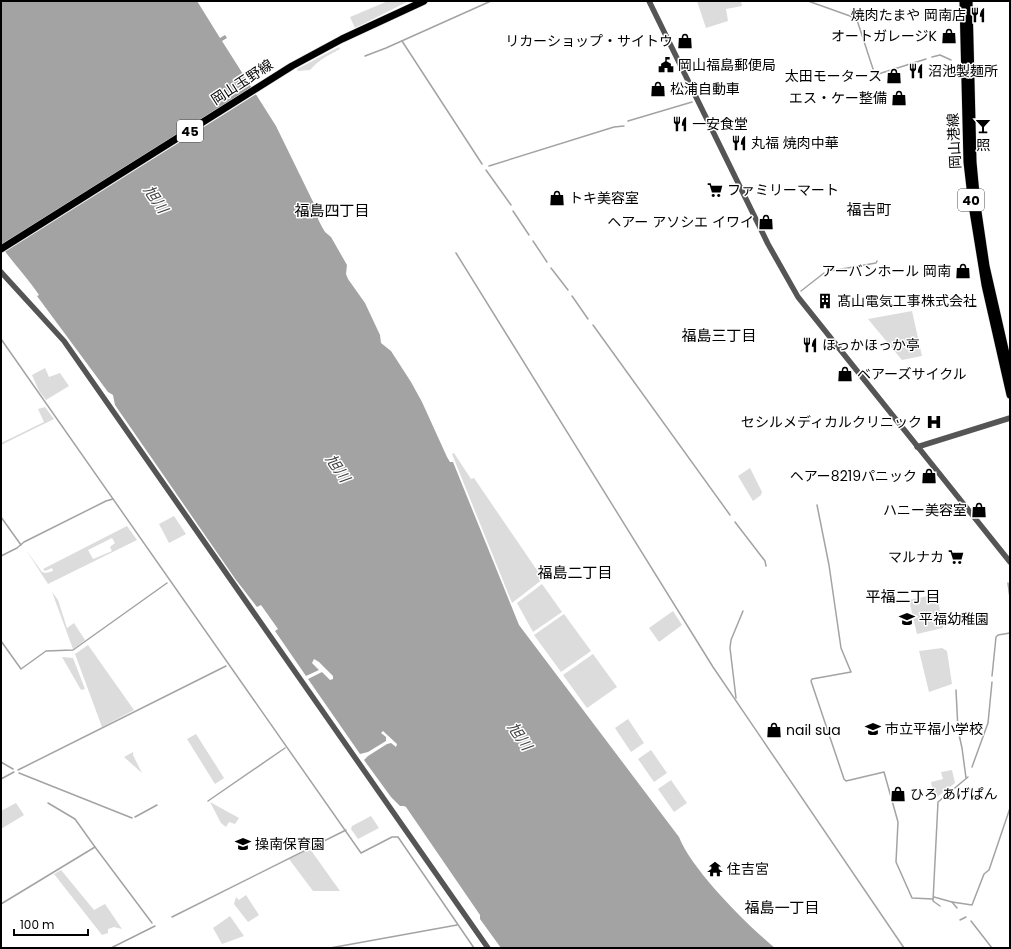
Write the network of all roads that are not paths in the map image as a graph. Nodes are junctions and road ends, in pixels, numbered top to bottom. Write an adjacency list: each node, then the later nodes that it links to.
1 (424, 1): 5 (main road, 岡山玉野線 / 45)
2 (649, 1): 10 (street)
3 (963, 1): 8 (main road, 岡山港線 / 40)
4 (969, 1): 7 (main road, 岡山港線 / 40)
5 (1, 249)
6 (1, 272): 12 (street)
7 (1010, 371)
8 (1010, 395)
9 (1010, 418): 10 (street)
10 (917, 447): 11 (street)
11 (1010, 562)
12 (488, 948)

